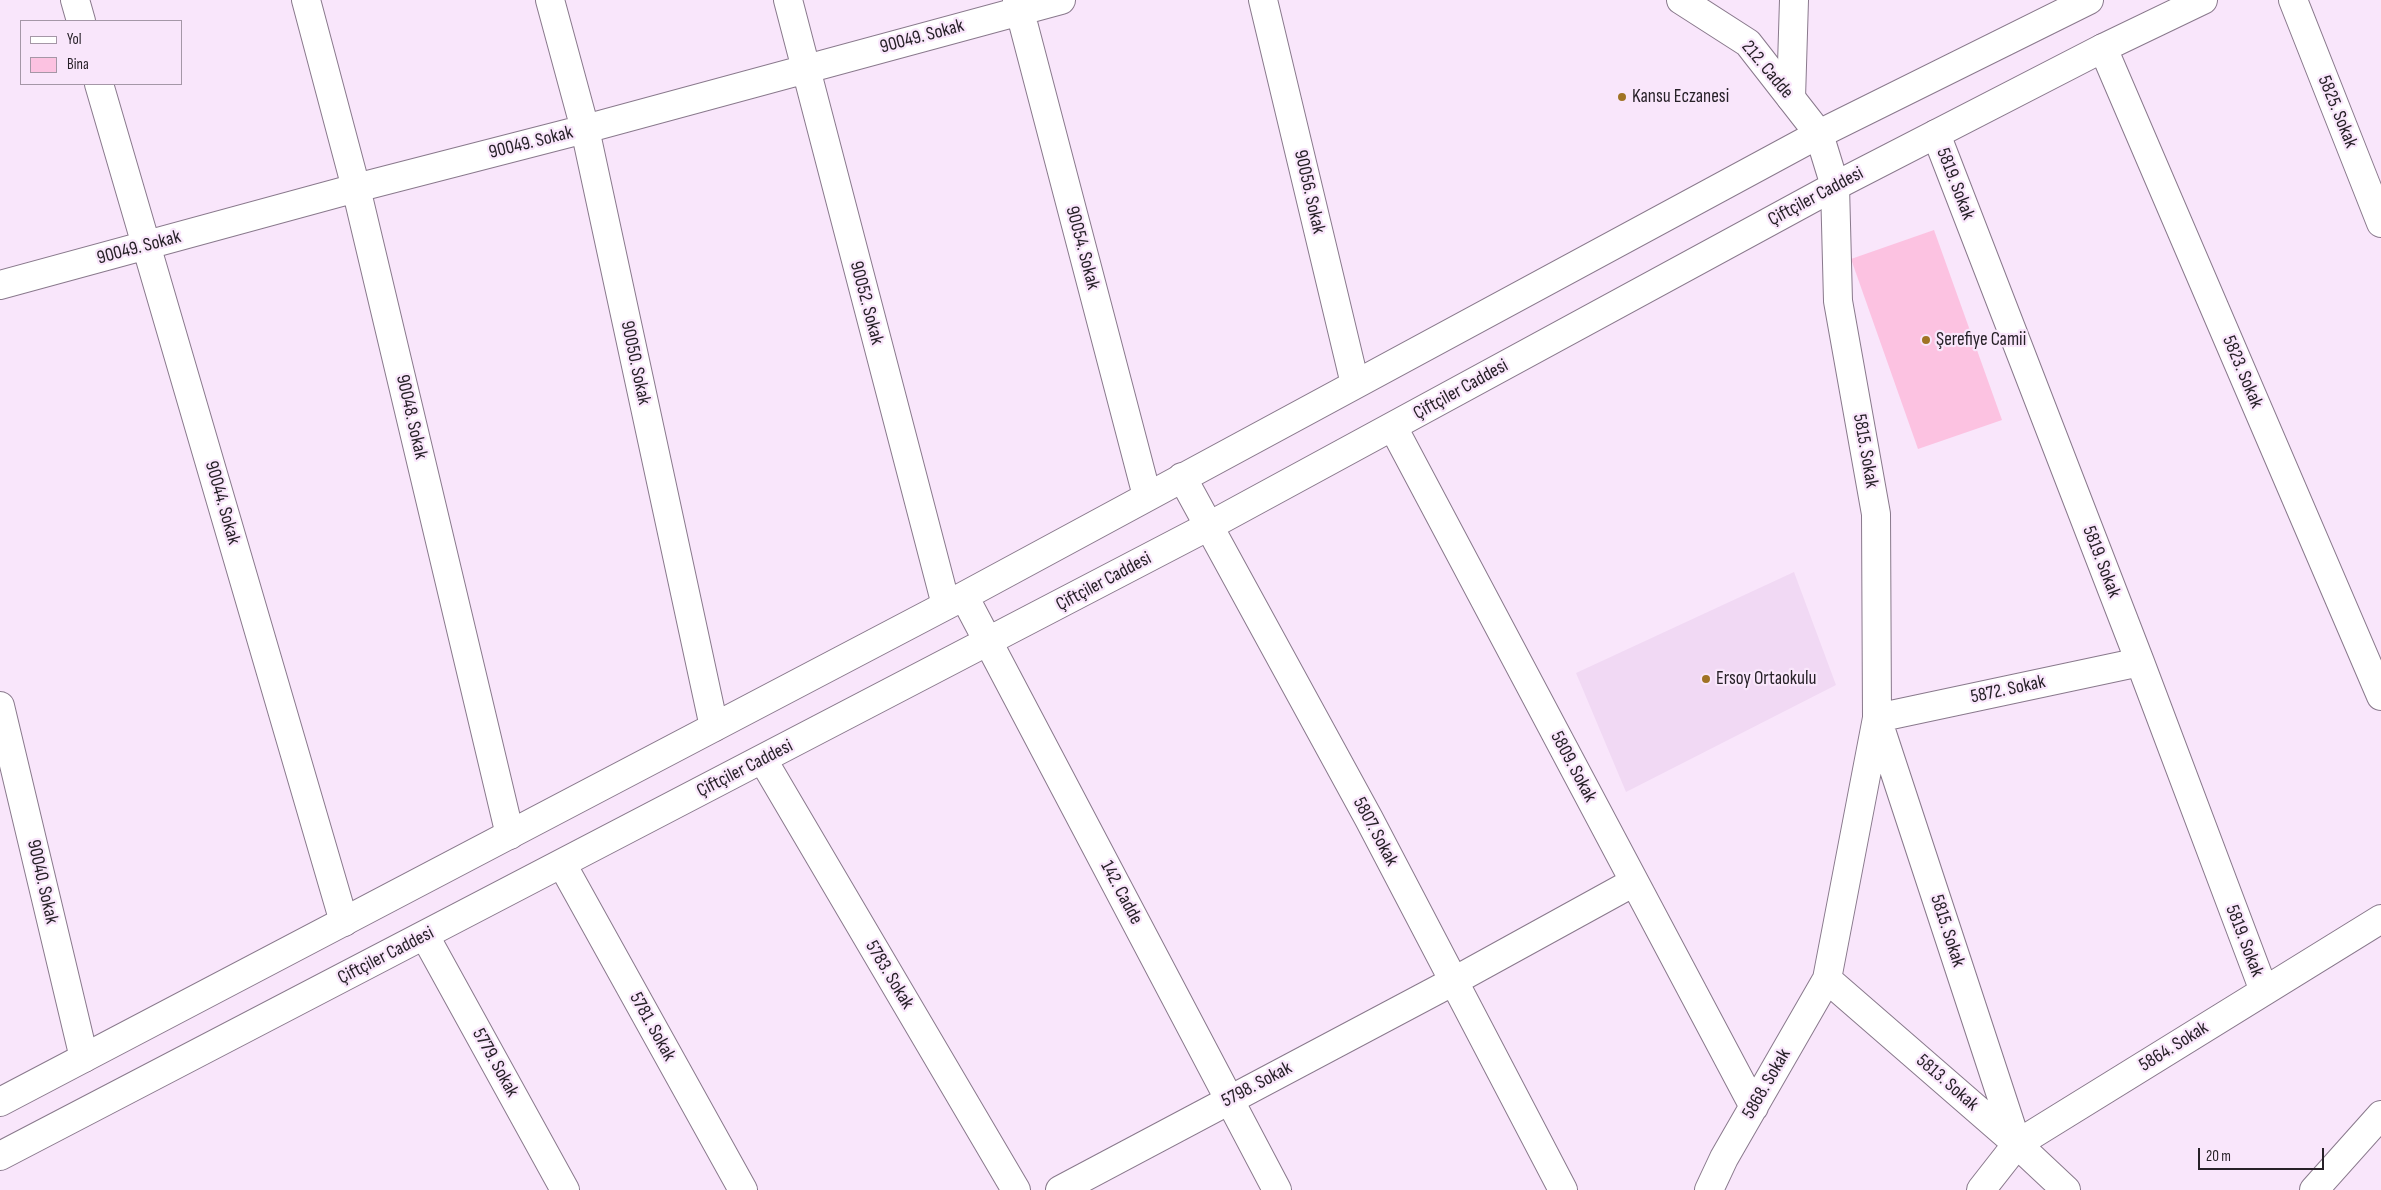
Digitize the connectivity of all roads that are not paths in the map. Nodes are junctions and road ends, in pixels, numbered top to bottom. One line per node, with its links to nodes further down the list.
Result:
1 (75, 0): 13 (street)
2 (306, 0): 22 (street, 90048. Sokak)
3 (550, 0): 18 (street, 90050. Sokak)
4 (788, 0): 15 (street, 90052. Sokak)
5 (1061, 0): 12 (street, 90049. Sokak)
6 (1263, 0): 26 (street, 90056. Sokak)
7 (1681, 0): 17 (street, 212. Cadde)
8 (1794, 0): 17 (street)
9 (2089, 0): 19 (street)
10 (2203, 0): 14 (street, Çiftçiler Caddesi)
11 (2293, 0): 23 (street, 5825. Sokak)
12 (1018, 6): 15 (street, 90049. Sokak); 29 (street, 90054. Sokak)
13 (81, 20)
14 (2103, 48): 20 (street, Çiftçiler Caddesi); 34 (street, 5823. Sokak)
15 (805, 68): 18 (street, 90049. Sokak); 31 (street, 90052. Sokak)
16 (99, 85): 24 (street, 90044. Sokak)
17 (1791, 98): 19 (street, 212. Cadde)
18 (585, 129): 22 (street, 90049. Sokak); 37 (street, 90050. Sokak)
19 (1819, 134): 21 (street, 5815. Sokak); 26 (street)
20 (1936, 134): 21 (street, Çiftçiler Caddesi); 33 (street, 5819. Sokak)
21 (1835, 186): 27 (street, Çiftçiler Caddesi); 36 (street, 5815. Sokak)
22 (356, 188): 24 (street, 90049. Sokak); 39 (street, 90048. Sokak)
23 (2381, 223)
24 (147, 246): 25 (street, 90049. Sokak); 43 (street, 90044. Sokak)
25 (0, 285)
26 (1355, 384): 28 (street)
27 (1393, 427): 30 (street, Çiftçiler Caddesi); 41 (street, 5809. Sokak)
28 (1182, 477): 29 (street); 30 (street, 5807. Sokak)
29 (1147, 496): 31 (street)
30 (1209, 526): 32 (street, Çiftçiler Caddesi); 46 (street, 5807. Sokak)
31 (955, 601): 32 (street, 142. Cadde); 37 (street)
32 (989, 643): 38 (street, Çiftçiler Caddesi); 49 (street, 142. Cadde)
33 (2140, 662): 36 (street, 5872. Sokak); 47 (street, 5819. Sokak)
34 (2381, 696)
35 (0, 706): 48 (street, 90040. Sokak)
36 (1877, 718): 45 (street, 5815. Sokak); 53 (street, 5815. Sokak)
37 (714, 727): 39 (street)
38 (763, 760): 40 (street, Çiftçiler Caddesi); 57 (street, 5783. Sokak)
39 (510, 834): 43 (street)
40 (562, 864): 44 (street, Çiftçiler Caddesi); 56 (street, 5781. Sokak)
41 (1634, 882): 46 (street, 5798. Sokak); 51 (street, 5809. Sokak)
42 (2381, 919): 47 (street, 5864. Sokak)
43 (344, 922): 48 (street)
44 (424, 936): 54 (street, Çiftçiler Caddesi); 55 (street, 5779. Sokak)
45 (1827, 979): 51 (street, 5868. Sokak); 53 (street, 5813. Sokak)
46 (1454, 981): 49 (street, 5798. Sokak); 60 (street, 5807. Sokak)
47 (2264, 992): 53 (street, 5864. Sokak)
48 (84, 1058): 50 (street)
49 (1230, 1099): 58 (street, 5798. Sokak); 59 (street, 142. Cadde)
50 (0, 1102)
51 (1754, 1107): 61 (street, 5868. Sokak)
52 (2381, 1115): 64 (street)
53 (2017, 1144): 62 (street, 5864. Sokak); 63 (street, 5813. Sokak)
54 (0, 1156)
55 (565, 1190)
56 (743, 1190)
57 (1016, 1190)
58 (1060, 1190)
59 (1277, 1190)
60 (1563, 1190)
61 (1709, 1190)
62 (1982, 1190)
63 (2066, 1190)
64 (2314, 1190)

